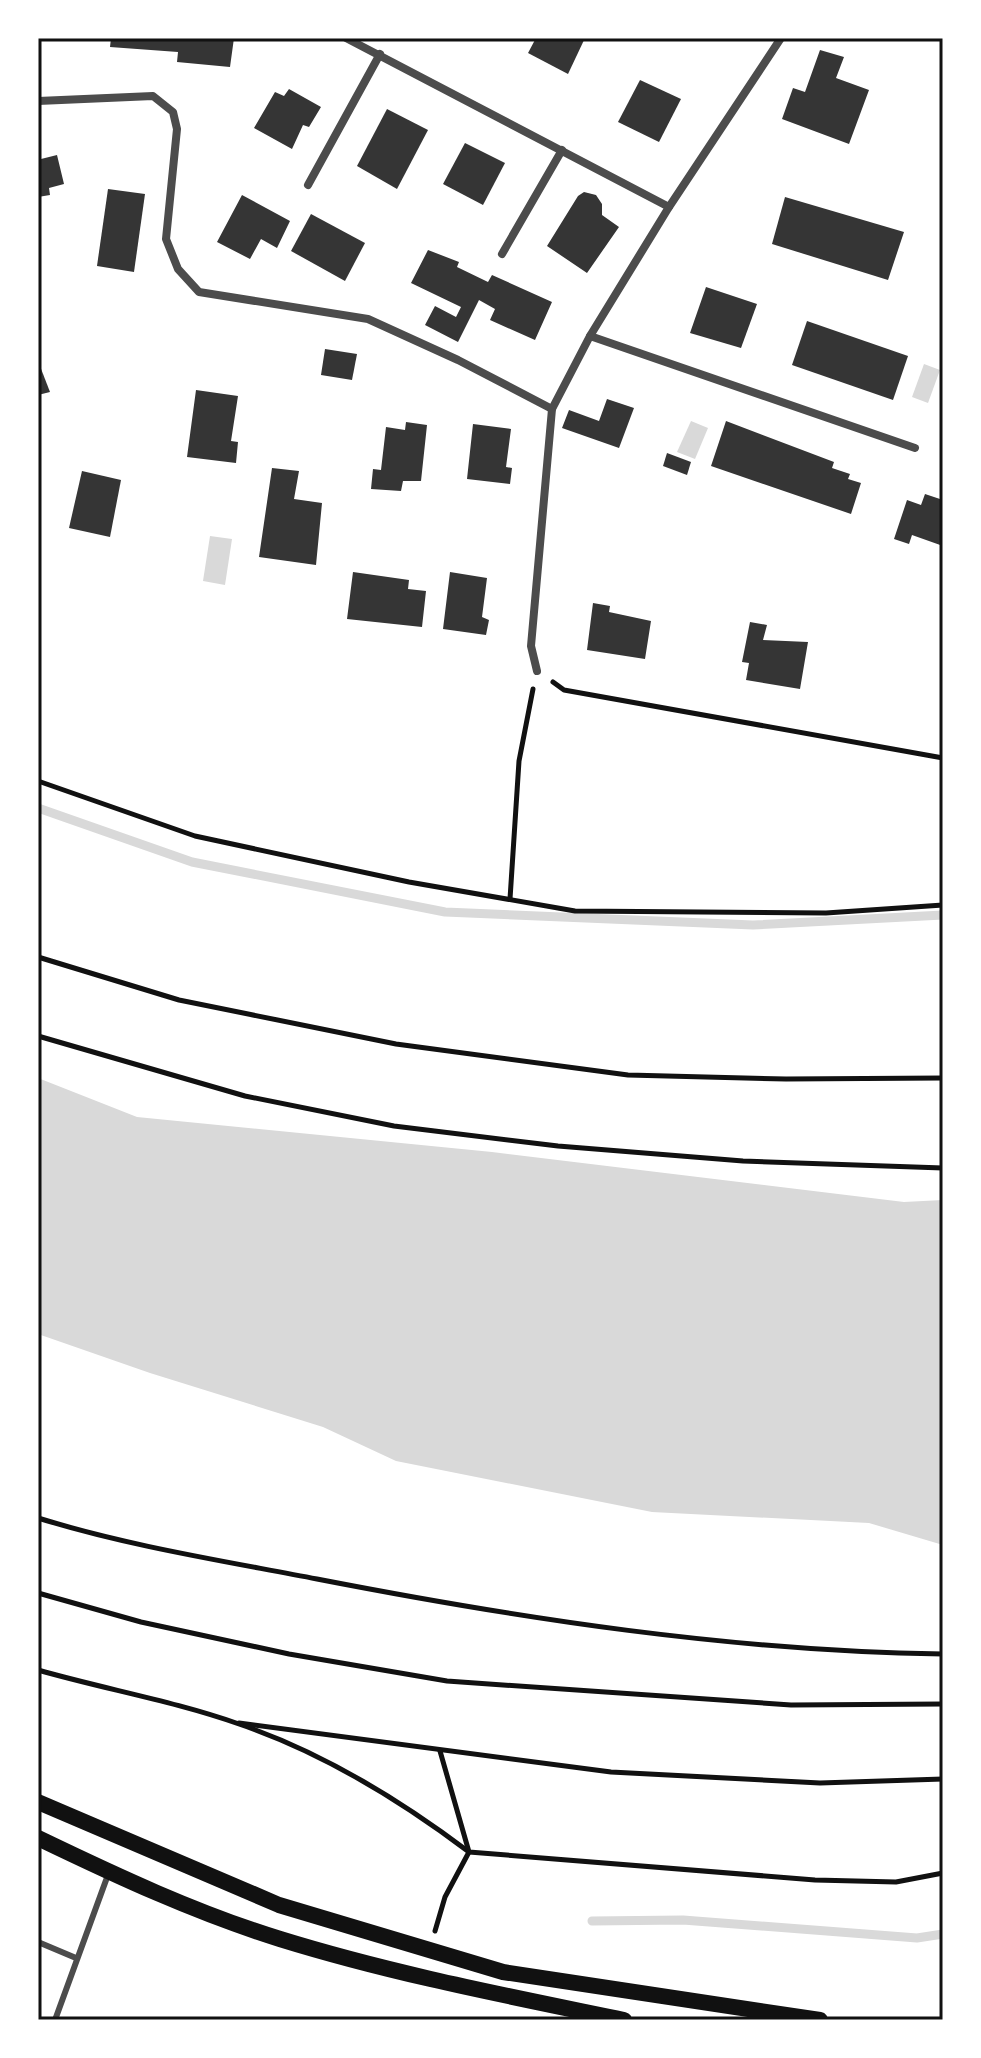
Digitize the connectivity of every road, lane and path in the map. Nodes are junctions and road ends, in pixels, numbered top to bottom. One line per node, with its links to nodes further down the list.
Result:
1 (346, 38): 3 (street)
2 (781, 38): 7 (street)
3 (380, 54): 5 (street); 6 (street)
4 (38, 101): 10 (street)
5 (562, 150): 7 (street); 8 (street)
6 (308, 185)
7 (669, 207): 9 (street)
8 (502, 254)
9 (590, 336): 10 (street); 11 (street)
10 (552, 409): 12 (street)
11 (915, 448)
12 (537, 671): 13 (path); 15 (path)
13 (943, 758)
14 (38, 781): 15 (path)
15 (510, 899): 16 (path)
16 (943, 905)
17 (38, 957): 19 (path)
18 (38, 1036): 20 (path)
19 (943, 1078)
20 (943, 1168)
21 (38, 1518): 23 (path)
22 (38, 1593): 25 (path)
23 (943, 1654)
24 (38, 1670): 26 (path)
25 (943, 1704)
26 (239, 1723): 27 (path); 31 (path)
27 (440, 1751): 28 (path); 31 (path)
28 (943, 1779)
29 (38, 1802): 35 (main road)
30 (38, 1838): 32 (main road)
31 (469, 1852): 33 (path); 35 (path)
32 (109, 1872): 36 (lane); 38 (main road)
33 (943, 1873)
34 (38, 1942): 36 (lane)
35 (429, 1951): 39 (main road)
36 (76, 1958): 37 (lane)
37 (55, 2020)
38 (624, 2020)
39 (820, 2020)

